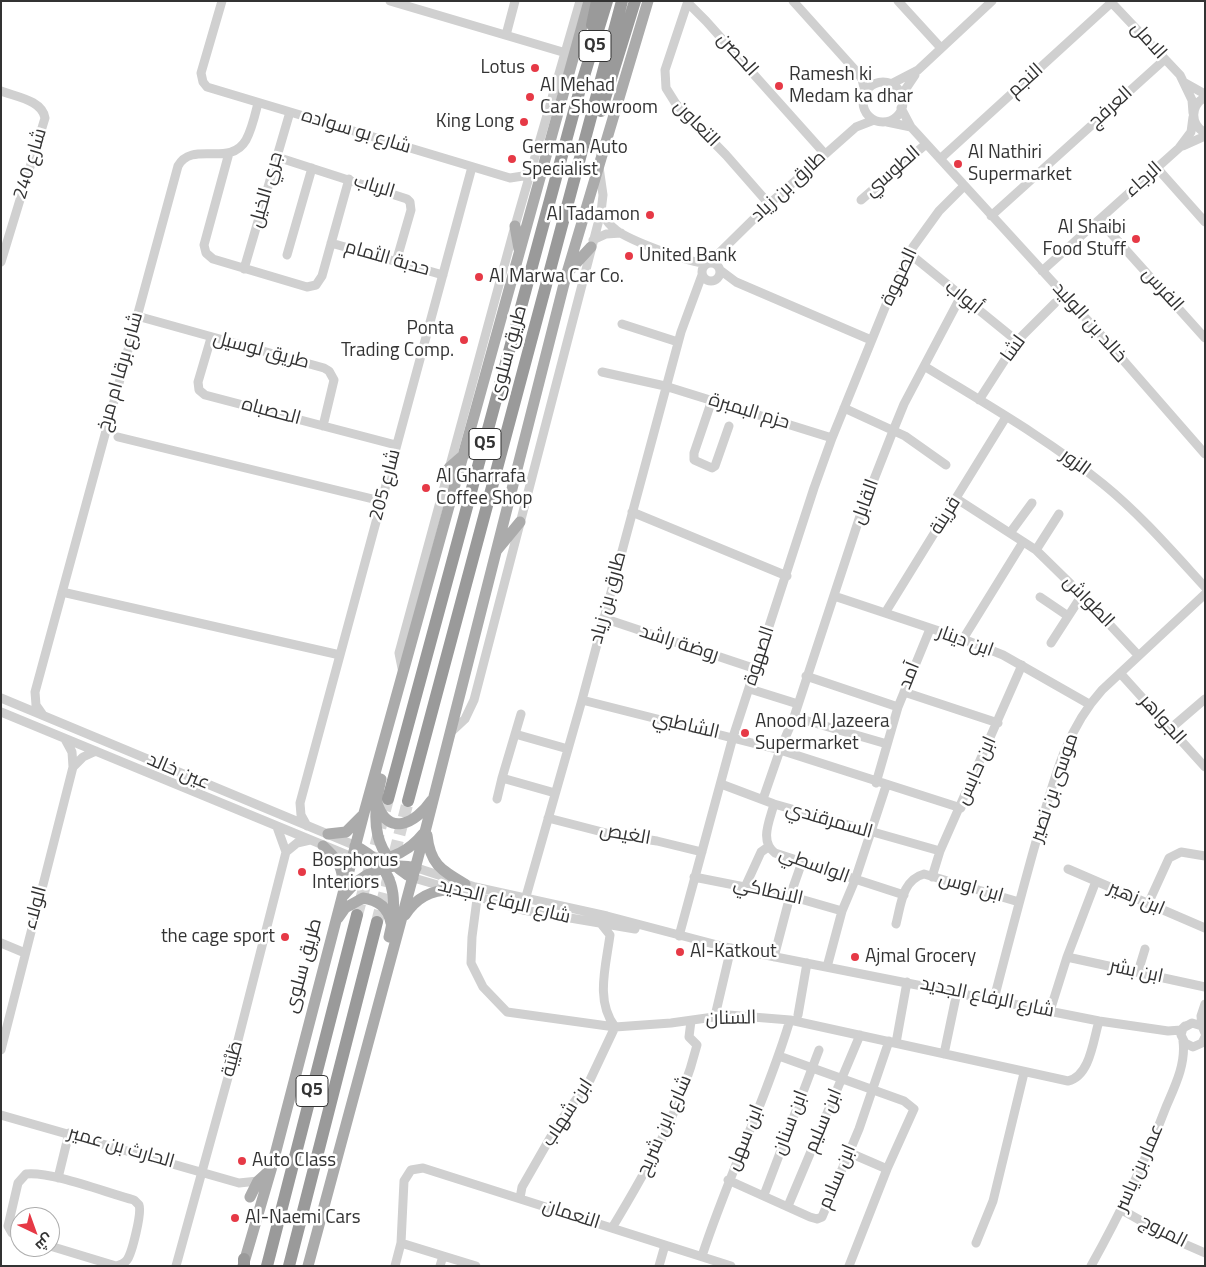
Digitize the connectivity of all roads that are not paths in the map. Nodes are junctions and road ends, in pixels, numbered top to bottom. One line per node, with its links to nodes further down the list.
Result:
1 (222, 1): 32 (street, شارع بو سواده)
2 (390, 1): 16 (street)
3 (515, 1): 16 (street)
4 (580, 1): 18 (street, طريق سلوى)
5 (589, 1): 22 (main road, طريق سلوى)
6 (597, 1): 26 (highway)
7 (607, 1): 26 (highway, طريق سلوى / Q5)
8 (622, 1): 53 (highway, طريق سلوى / Q5)
9 (635, 1): 53 (highway)
10 (648, 1): 48 (main road, طريق سلوى)
11 (793, 1): 21 (street)
12 (898, 1): 17 (street)
13 (992, 1): 17 (street)
14 (688, 2): 45 (street, الحصن); 59 (street, التعاون)
15 (1111, 2): 19 (street, الامل); 47 (street, النجم)
16 (506, 35): 18 (street)
17 (941, 48): 20 (street)
18 (566, 53): 29 (street, طريق سلوى)
19 (1164, 60): 23 (street, الامل); 61 (street, العرفج)
20 (918, 70): 25 (street); 31 (street)
21 (856, 71): 24 (street); 28 (street)
22 (568, 77): 29 (main road); 69 (main road, طريق سلوى)
23 (1185, 82): 30 (street, الامل); 36 (street, الامل)
24 (878, 83): 25 (street); 28 (street)
25 (891, 84): 31 (street)
26 (580, 89): 175 (highway, طريق سلوى / Q5)
27 (1, 91): 72 (street, شارع 240)
28 (865, 92): 33 (street)
29 (554, 95): 51 (street, طريق سلوى)
30 (1205, 95): 36 (street)
31 (901, 96): 34 (street)
32 (258, 103): 35 (street, شارع بو سواده); 44 (street)
33 (864, 108): 37 (street); 39 (street, طارق بن زياد)
34 (901, 108): 38 (street); 40 (street, خالد بن الوليد)
35 (290, 112): 46 (street, جري الخيل); 49 (street, شارع بو سواده)
36 (1193, 115): 41 (street); 43 (street, الرجاء)
37 (874, 120): 38 (street); 39 (street, طارق بن زياد)
38 (887, 122): 40 (street)
39 (856, 127): 45 (street, طارق بن زياد)
40 (911, 127): 42 (street, خالد بن الوليد)
41 (1205, 134): 43 (street, الرجاء)
42 (926, 144): 47 (street, خالد بن الوليد); 58 (street, الطوسي)
43 (1179, 148): 52 (street, الرجاء)
44 (229, 153): 76 (street); 87 (street, شارع برقا ام مرخ)
45 (825, 154): 59 (street, طارق بن زياد)
46 (277, 157): 50 (street, الرباب); 76 (street, جري الخيل)
47 (940, 159): 56 (street, خالد بن الوليد)
48 (599, 164): 60 (street, طريق سلوى); 81 (main road, طريق سلوى)
49 (472, 167): 54 (street, شارع بو سواده); 80 (street, شارع 205)
50 (312, 168): 55 (street, الرباب); 71 (street)
51 (533, 168): 54 (street); 57 (street, طريق سلوى)
52 (1157, 168): 62 (street, الرجاء); 63 (street)
53 (576, 176): 176 (highway, طريق سلوى / Q5)
54 (510, 178): 57 (street)
55 (349, 179): 66 (street); 73 (street, الرباب)
56 (964, 186): 61 (street, خالد بن الوليد); 70 (street, الصهوة)
57 (524, 197): 64 (street, طريق سلوى)
58 (861, 200)
59 (769, 204): 68 (street, طارق بن زياد)
60 (601, 212): 65 (street); 67 (street, طريق سلوى)
61 (991, 216): 78 (street, خالد بن الوليد)
62 (1099, 220): 78 (street, الرجاء); 90 (street, الفرس)
63 (1205, 222)
64 (515, 226): 69 (main road); 110 (street, طريق سلوى)
65 (621, 234): 67 (street); 74 (street)
66 (331, 243): 73 (street, حدبة الثمام); 76 (street)
67 (592, 244): 81 (main road); 116 (street, طريق سلوى)
68 (724, 250): 75 (street, طارق بن زياد); 77 (street)
69 (520, 252): 108 (main road, طريق سلوى)
70 (910, 254): 84 (street, أبواب); 91 (street, الصهوة)
71 (287, 255)
72 (1, 262)
73 (396, 262): 80 (street, حدبة الثمام)
74 (691, 262): 75 (street); 79 (street)
75 (709, 263): 77 (street); 79 (street)
76 (244, 268)
77 (720, 269): 82 (street); 83 (street)
78 (1042, 271): 107 (street, خالد بن الوليد)
79 (702, 274): 82 (street); 85 (street, طارق بن زياد)
80 (443, 275): 106 (street, شارع 205)
81 (566, 276): 120 (main road, طريق سلوى)
82 (713, 281): 83 (street); 85 (street, طارق بن زياد)
83 (736, 282): 91 (street)
84 (961, 296): 92 (street, أبواب); 94 (street, القابل)
85 (694, 298): 93 (street, طارق بن زياد)
86 (1055, 303): 92 (street, لشا)
87 (137, 316): 89 (street, طريق لوسيل); 123 (street, شارع برقا ام مرخ)
88 (622, 324): 93 (street)
89 (211, 338): 101 (street, طريق لوسيل); 101 (street, الحصباه)
90 (1205, 338)
91 (871, 340): 99 (street, الصهوة)
92 (1017, 341): 98 (street, لشا)
93 (678, 342): 96 (street, طارق بن زياد)
94 (924, 366): 98 (street, الزور); 103 (street, القابل)
95 (602, 372): 96 (street, حزم البمبرة)
96 (666, 386): 97 (street, حزم البمبرة); 114 (street, طارق بن زياد)
97 (712, 400): 102 (street); 105 (street, حزم البمبرة)
98 (979, 400): 100 (street, الزور)
99 (844, 408): 103 (street); 105 (street, الصهوة)
100 (1006, 417): 111 (street, قرينة); 122 (street, الزور)
101 (323, 426): 106 (street, الحصباه)
102 (729, 426)
103 (893, 431): 109 (street); 126 (street, القابل)
104 (118, 437): 112 (street)
105 (832, 438): 121 (street, الصهوة)
106 (396, 445): 112 (street, شارع 205)
107 (1203, 447)
108 (465, 454): 110 (main road); 139 (main road, طريق سلوى)
109 (946, 464)
110 (449, 468): 139 (street, طريق سلوى)
111 (957, 499): 117 (street, الطواش); 128 (street, قرينة)
112 (381, 501): 134 (street, شارع 205)
113 (1032, 503): 117 (street)
114 (632, 512): 121 (street); 130 (street, طارق بن زياد)
115 (1059, 514): 119 (street)
116 (520, 522): 120 (main road); 157 (street, طريق سلوى)
117 (1010, 533): 118 (street, الطواش)
118 (1023, 542): 119 (street, الطواش); 132 (street)
119 (1036, 550): 124 (street, الطواش)
120 (494, 553): 157 (main road, طريق سلوى)
121 (787, 576): 137 (street, الصهوة)
122 (1205, 587)
123 (62, 592): 134 (street); 142 (street, شارع برقا ام مرخ)
124 (1082, 594): 129 (street); 135 (street, الطواش)
125 (1205, 594): 135 (street, موسى بن نصير)
126 (834, 596): 128 (street, ابن دينار); 140 (street, القابل)
127 (1040, 597): 129 (street)
128 (885, 613): 131 (street, ابن دينار)
129 (1068, 616): 133 (street)
130 (603, 618): 137 (street, روضة راشد); 146 (street, طارق بن زياد)
131 (930, 629): 132 (street, ابن دينار); 143 (street, آمد)
132 (963, 639): 136 (street, ابن دينار)
133 (1051, 643)
134 (340, 655): 177 (street, شارع 205)
135 (1138, 655): 138 (street, موسى بن نصير)
136 (1022, 665): 149 (street, ابن دينار); 155 (street, ابن حابس)
137 (756, 669): 141 (street, الصهوة)
138 (1120, 673): 149 (street, موسى بن نصير); 156 (street, الجواهر)
139 (404, 675): 175 (main road); 180 (main road, طريق سلوى)
140 (806, 676): 148 (street, القابل); 150 (street)
141 (750, 689): 148 (street); 159 (street, الصهوة)
142 (35, 692): 147 (street); 153 (street)
143 (904, 692): 150 (street, آمد); 155 (street)
144 (1, 698): 147 (street, عين خالد)
145 (1205, 699): 156 (street)
146 (582, 700): 159 (street, الشاطبي); 162 (street, طارق بن زياد)
147 (14, 704): 153 (street, عين خالد)
148 (798, 704): 154 (street, القابل)
149 (1089, 704): 212 (street, موسى بن نصير)
150 (898, 707): 161 (street, آمد)
151 (1, 712): 160 (street, عين خالد)
152 (521, 714): 158 (street)
153 (43, 716): 181 (street, عين خالد)
154 (794, 717): 161 (street); 163 (street, القابل)
155 (998, 723): 179 (street, ابن حابس)
156 (1170, 729): 166 (street, الجواهر)
157 (450, 733): 172 (main road, طريق سلوى)
158 (515, 734): 162 (street); 167 (street)
159 (734, 737): 163 (street, الشاطبي); 169 (street, الصهوة)
160 (65, 739): 164 (street, عين خالد); 165 (street, الولاء)
161 (887, 744): 168 (street, آمد)
162 (568, 750): 171 (street, طارق بن زياد)
163 (780, 750): 168 (street, الشاطبي); 174 (street, القابل)
164 (96, 751): 165 (street); 184 (street, عين خالد)
165 (73, 767): 229 (street, الولاء)
166 (1205, 767)
167 (502, 778): 171 (street); 173 (street)
168 (876, 783): 170 (street, الشاطبي)
169 (721, 784): 174 (street, السمرقندي); 194 (street, الصهوة)
170 (886, 786): 179 (street, الشاطبي); 186 (street)
171 (555, 793): 182 (street, طارق بن زياد)
172 (435, 796): 175 (main road); 185 (main road, طريق سلوى)
173 (497, 799)
174 (763, 799): 178 (street, السمرقندي)
175 (382, 800): 197 (main road)
176 (408, 801)
177 (300, 802): 181 (street); 183 (street)
178 (774, 804): 186 (street, السمرقندي); 190 (street, الواسطي)
179 (960, 808): 191 (street, ابن حابس)
180 (364, 813): 187 (main road); 193 (main road, طريق سلوى)
181 (282, 816): 183 (street, عين خالد)
182 (548, 818): 194 (street, الغيص); 211 (street, طارق بن زياد)
183 (307, 826): 187 (street, عين خالد)
184 (277, 827): 188 (street, عين خالد); 192 (street)
185 (426, 828): 197 (main road); 199 (main road, طريق سلوى); 204 (main road)
186 (871, 833): 191 (street, السمرقندي); 202 (street)
187 (328, 834): 193 (street, عين خالد)
188 (310, 840): 189 (street, عين خالد); 192 (street)
189 (323, 846): 193 (street, عين خالد); 210 (main road)
190 (768, 847): 196 (street, الواسطي); 205 (street)
191 (940, 851): 201 (street, ابن حابس)
192 (286, 852): 267 (street, طَيْبَة)
193 (354, 852): 197 (main road); 210 (main road, طريق سلوى)
194 (702, 852): 200 (street, الصهوة)
195 (1205, 856): 213 (street)
196 (802, 862): 202 (street, الواسطي); 208 (street)
197 (385, 863): 199 (main road); 210 (main road); 219 (main road)
198 (1068, 869): 203 (street, ابن زهير)
199 (414, 873): 204 (street, شارع الرفاع الجديد); 206 (street, شارع الرفاع الجديد); 219 (main road, طريق سلوى)
200 (694, 877): 205 (street, الانطاكي); 225 (street, الصهوة)
201 (932, 877): 207 (street, ابن اوس); 212 (street, ابن اوس)
202 (855, 880): 207 (street, الواسطي); 214 (street)
203 (1096, 882): 213 (street, ابن زهير); 231 (street)
204 (465, 884): 211 (street, شارع الرفاع الجديد)
205 (745, 887): 208 (street, الانطاكي)
206 (451, 890): 209 (street, شارع الرفاع الجديد); 219 (main road)
207 (904, 895): 217 (street)
208 (790, 896): 214 (street, الانطاكي); 230 (street)
209 (477, 898): 220 (street, شارع الرفاع الجديد); 246 (street, السنان)
210 (341, 899): 218 (main road, طريق سلوى)
211 (525, 900): 223 (street, شارع الرفاع الجديد)
212 (1019, 902): 238 (street, موسى بن نصير)
213 (1148, 904): 222 (street, ابن زهير)
214 (842, 911): 233 (street)
215 (357, 915): 290 (highway, طريق سلوى / Q5)
216 (378, 922): 291 (highway, Q5)
217 (896, 924)
218 (334, 925): 219 (main road); 266 (main road, طريق سلوى)
219 (396, 925): 292 (main road)
220 (602, 925): 221 (street, شارع الرفاع الجديد); 224 (street)
221 (625, 928): 223 (street, شارع الرفاع الجديد); 224 (street)
222 (1205, 928)
223 (659, 931): 225 (street, شارع الرفاع الجديد)
224 (610, 935): 246 (street)
225 (679, 936): 227 (street, شارع الرفاع الجديد)
226 (1, 943): 229 (street)
227 (730, 948): 230 (street, شارع الرفاع الجديد); 241 (street)
228 (1145, 949): 234 (street)
229 (25, 953): 253 (street, الولاء)
230 (774, 957): 232 (street, شارع الرفاع الجديد)
231 (1067, 957): 234 (street, ابن بشر); 240 (street)
232 (807, 963): 233 (street, شارع الرفاع الجديد); 242 (street, ابن سهل)
233 (827, 967): 235 (street, شارع الرفاع الجديد)
234 (1138, 972): 236 (street, ابن بشر)
235 (907, 982): 237 (street, شارع الرفاع الجديد); 251 (street, ابن سلام)
236 (1205, 987)
237 (958, 992): 238 (street, شارع الرفاع الجديد); 255 (street)
238 (994, 999): 240 (street, شارع الرفاع الجديد)
239 (1204, 1008): 245 (street); 248 (street)
240 (1050, 1012): 244 (street, شارع الرفاع الجديد)
241 (715, 1016): 242 (street, السنان); 243 (street, السنان)
242 (794, 1018): 249 (street, السنان); 256 (street, ابن سهل)
243 (690, 1021): 246 (street, السنان); 279 (street, شارع ابن شريح)
244 (1099, 1021): 247 (street, شارع الرفاع الجديد); 259 (street, السنان)
245 (1187, 1025): 247 (street, شارع الرفاع الجديد); 248 (street); 250 (street)
246 (615, 1027): 274 (street, ابن شهاب)
247 (1168, 1031): 250 (street, شارع الرفاع الجديد)
248 (1204, 1031): 252 (street)
249 (860, 1036): 251 (street, السنان); 260 (street, ابن سليم)
250 (1182, 1040): 252 (street); 257 (street, عمار بن ياسر)
251 (892, 1042): 255 (street, السنان); 261 (street, ابن سلام)
252 (1200, 1045): 257 (street, عمار بن ياسر)
253 (1, 1050)
254 (819, 1050): 258 (street, ابن سنان)
255 (944, 1054): 259 (street, السنان)
256 (779, 1056): 258 (street); 269 (street, ابن سهل)
257 (1182, 1066): 277 (street, عمار بن ياسر)
258 (812, 1068): 260 (street); 272 (street, ابن سنان)
259 (1024, 1074): 282 (street)
260 (842, 1078): 261 (street); 275 (street, ابن سليم)
261 (872, 1091): 264 (street, ابن سلام); 265 (street)
262 (1, 1115): 263 (street, الحارث بن عمير)
263 (69, 1133): 267 (street, الحارث بن عمير); 268 (street)
264 (850, 1152): 265 (street); 275 (street, ابن سلام)
265 (887, 1169): 298 (street)
266 (270, 1170): 270 (main road); 288 (main road, طريق سلوى)
267 (202, 1171): 271 (street, الحارث بن عمير); 289 (street, طَيْبَة)
268 (58, 1178): 276 (street); 284 (street)
269 (728, 1180): 272 (street, ابن سلام); 287 (street, ابن سهل)
270 (258, 1181): 271 (street); 273 (main road)
271 (239, 1183): 273 (street)
272 (764, 1195): 275 (street, ابن سلام)
273 (250, 1197)
274 (520, 1198): 279 (street, النعمان); 281 (street, النعمان)
275 (788, 1206)
276 (12, 1207)
277 (1122, 1210): 285 (street, المروج); 299 (street, عمار بن ياسر)
278 (10, 1217): 280 (street)
279 (612, 1228): 283 (street, النعمان)
280 (10, 1230)
281 (401, 1243): 286 (street); 293 (street)
282 (976, 1243)
283 (665, 1245): 287 (street, النعمان); 296 (street)
284 (60, 1249)
285 (1205, 1253)
286 (443, 1256): 294 (street); 295 (street)
287 (702, 1256): 297 (street, النعمان)
288 (244, 1264)
289 (176, 1266)
290 (267, 1266)
291 (288, 1266)
292 (308, 1266)
293 (395, 1266)
294 (440, 1266)
295 (476, 1266)
296 (659, 1266)
297 (731, 1266)
298 (849, 1266)
299 (1091, 1266)

